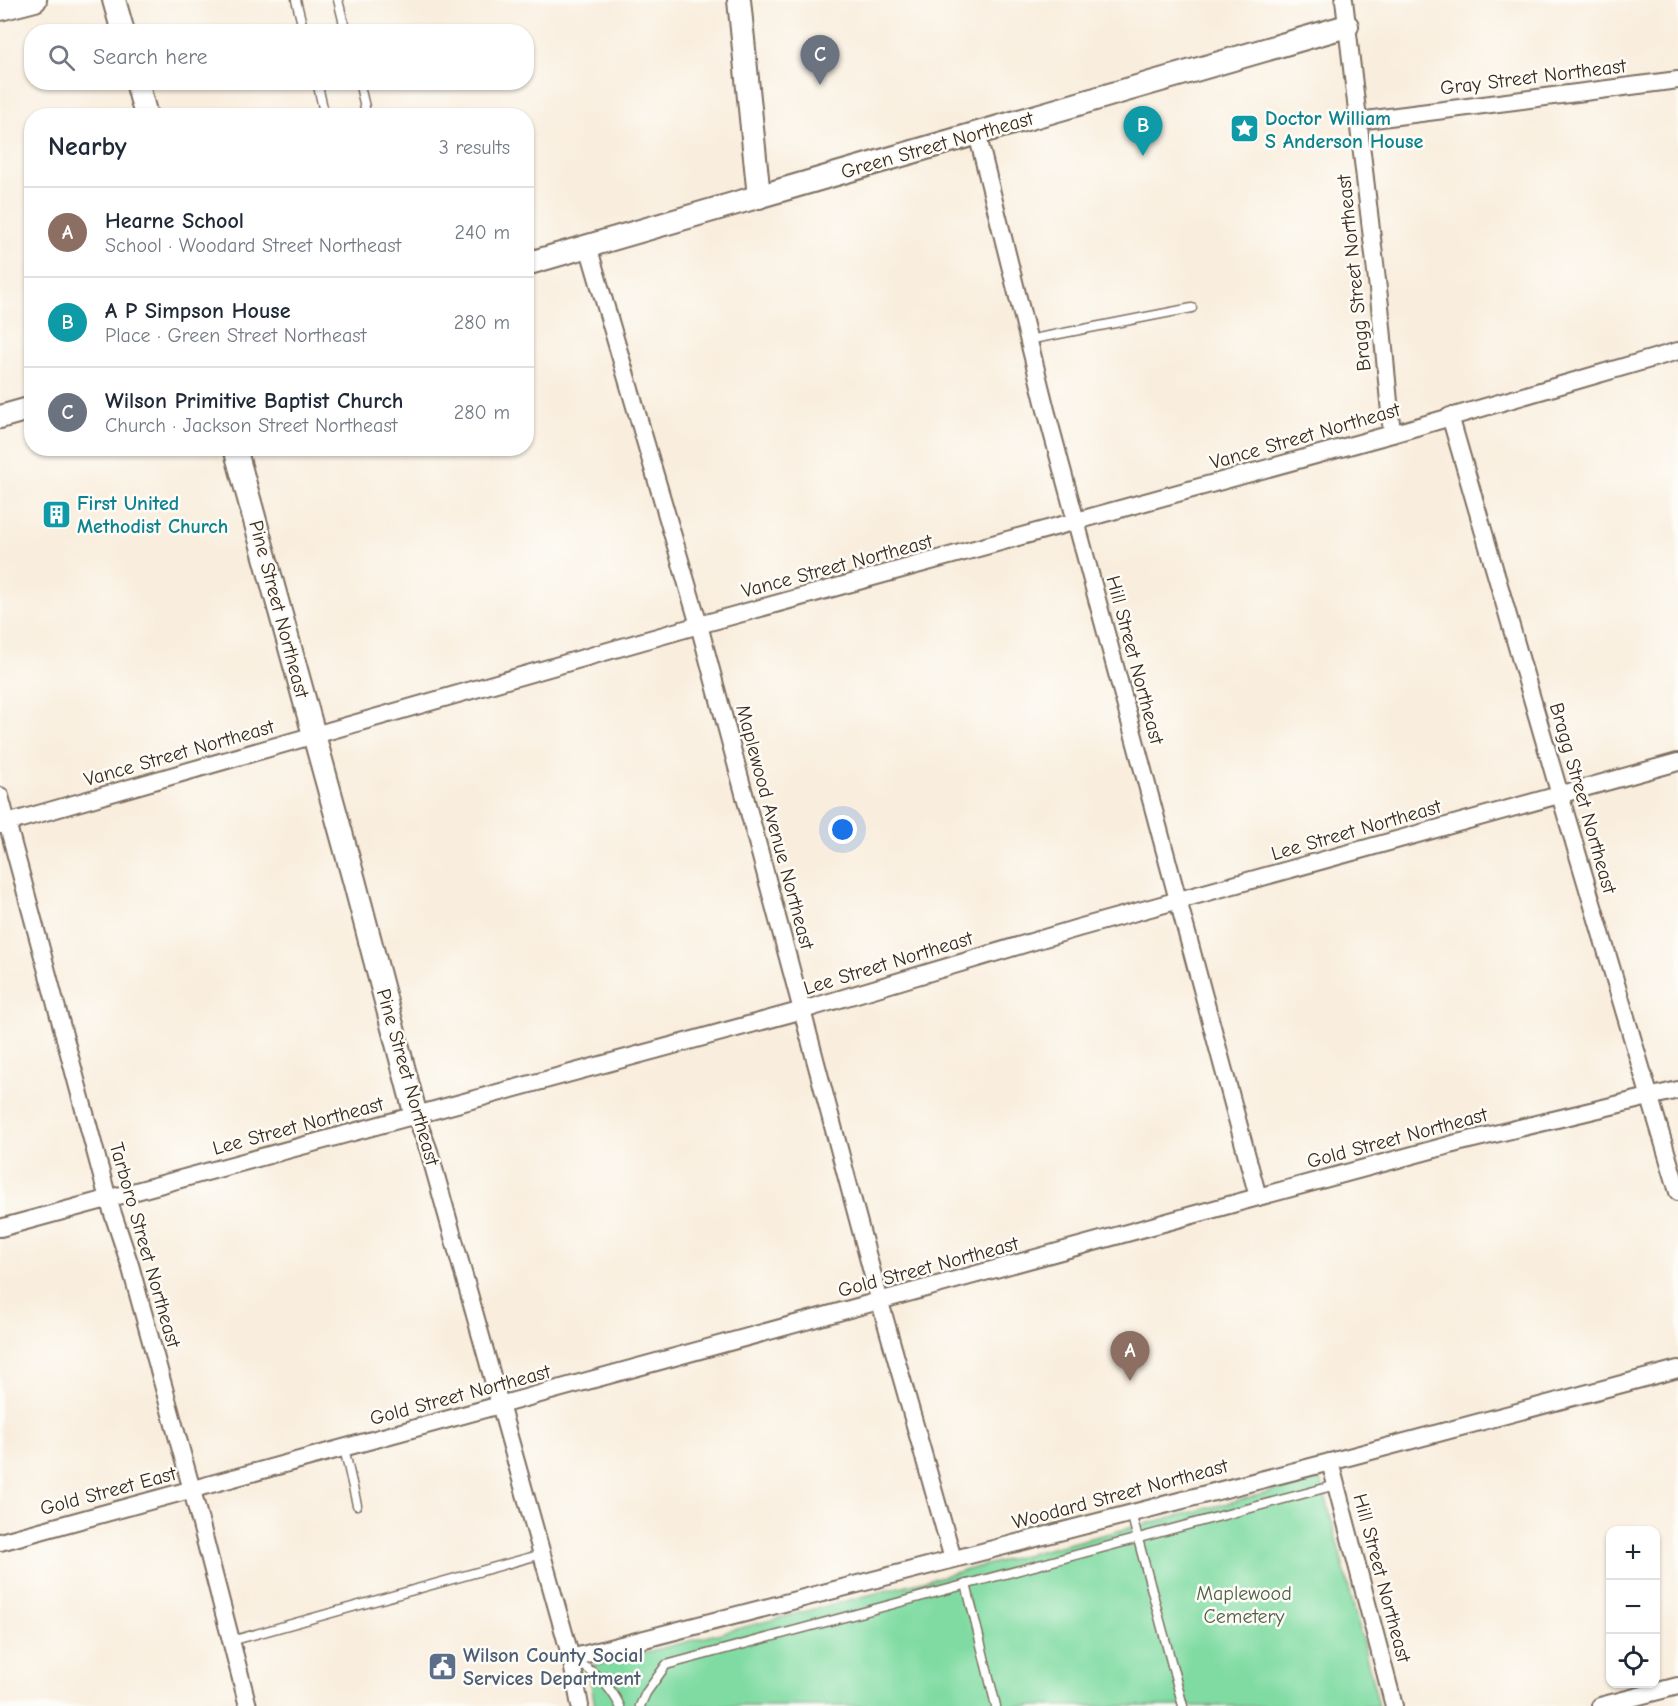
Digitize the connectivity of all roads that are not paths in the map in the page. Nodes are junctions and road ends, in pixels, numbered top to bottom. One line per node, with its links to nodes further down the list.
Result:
1 (35, 0): 7 (street)
2 (114, 0): 8 (street)
3 (296, 0): 9 (lane)
4 (338, 0): 10 (lane)
5 (739, 0): 21 (street)
6 (1344, 0): 11 (street, Bragg Street Northeast)
7 (0, 9)
8 (121, 24)
9 (302, 24)
10 (344, 24)
11 (1347, 26): 19 (street, Bragg Street Northeast); 20 (street, Green Street Northeast)
12 (1678, 80): 19 (street, Gray Street Northeast)
13 (139, 90): 16 (street)
14 (318, 90): 17 (lane)
15 (361, 90): 18 (lane)
16 (144, 108)
17 (323, 108)
18 (364, 108)
19 (1358, 121): 30 (street, Bragg Street Northeast)
20 (977, 133): 21 (street, Green Street Northeast); 25 (street, Hill Street Northeast)
21 (759, 196): 22 (street, Green Street Northeast)
22 (588, 246): 23 (street, Green Street Northeast); 33 (street, Maplewood Avenue Northeast)
23 (534, 262)
24 (1192, 308): 25 (lane)
25 (1028, 340): 32 (street, Hill Street Northeast)
26 (1678, 351): 28 (street, Vance Street Northeast)
27 (24, 410): 29 (street)
28 (1450, 416): 30 (street, Vance Street Northeast); 36 (street, Bragg Street Northeast)
29 (0, 417)
30 (1392, 434): 32 (street, Vance Street Northeast)
31 (238, 456): 34 (street, Pine Street Northeast)
32 (1076, 522): 33 (street, Vance Street Northeast); 39 (street, Hill Street Northeast)
33 (699, 625): 34 (street, Vance Street Northeast); 40 (street, Maplewood Avenue Northeast)
34 (314, 736): 38 (street, Vance Street Northeast); 43 (street, Pine Street Northeast)
35 (1678, 762): 36 (street, Lee Street Northeast)
36 (1560, 795): 39 (street, Lee Street Northeast); 42 (street, Bragg Street Northeast)
37 (0, 796): 38 (street, Tarboro Street Northeast)
38 (4, 824): 46 (street, Tarboro Street Northeast)
39 (1179, 902): 40 (street, Lee Street Northeast); 45 (street, Hill Street Northeast)
40 (803, 1010): 43 (street, Lee Street Northeast); 48 (street, Maplewood Avenue Northeast)
41 (1678, 1090): 42 (street, Gold Street Northeast)
42 (1650, 1096): 44 (street, Bragg Street Northeast); 45 (street, Gold Street Northeast)
43 (416, 1116): 46 (street, Lee Street Northeast); 50 (street, Pine Street Northeast)
44 (1678, 1192)
45 (1258, 1197): 48 (street, Gold Street Northeast)
46 (108, 1199): 47 (street, Lee Street Northeast); 54 (street, Tarboro Street Northeast)
47 (0, 1228)
48 (880, 1302): 50 (street, Gold Street Northeast); 60 (street, Maplewood Avenue Northeast)
49 (1678, 1369): 52 (street, Woodard Street Northeast)
50 (502, 1406): 51 (street, Gold Street Northeast); 59 (street, Pine Street Northeast)
51 (344, 1448): 54 (street, Gold Street Northeast); 55 (lane)
52 (1330, 1462): 53 (street, Hill Street Northeast); 56 (street, Woodard Street Northeast)
53 (1336, 1485): 57 (lane); 71 (street, Hill Street Northeast)
54 (192, 1490): 58 (street, Gold Street East); 62 (street, Tarboro Street Northeast)
55 (357, 1504)
56 (1131, 1513): 57 (lane); 60 (street, Woodard Street Northeast)
57 (1137, 1538): 61 (lane); 70 (lane)
58 (0, 1542)
59 (542, 1554): 62 (lane); 63 (street, Pine Street Northeast)
60 (953, 1559): 63 (street, Woodard Street Northeast)
61 (966, 1584): 68 (lane); 69 (lane)
62 (231, 1641): 65 (street, Tarboro Street Northeast)
63 (571, 1658): 66 (street, Pine Street Northeast); 67 (lane)
64 (1678, 1686): 72 (street)
65 (248, 1706)
66 (580, 1706)
67 (620, 1706)
68 (640, 1706)
69 (996, 1706)
70 (1183, 1706)
71 (1394, 1706)
72 (1600, 1706)

